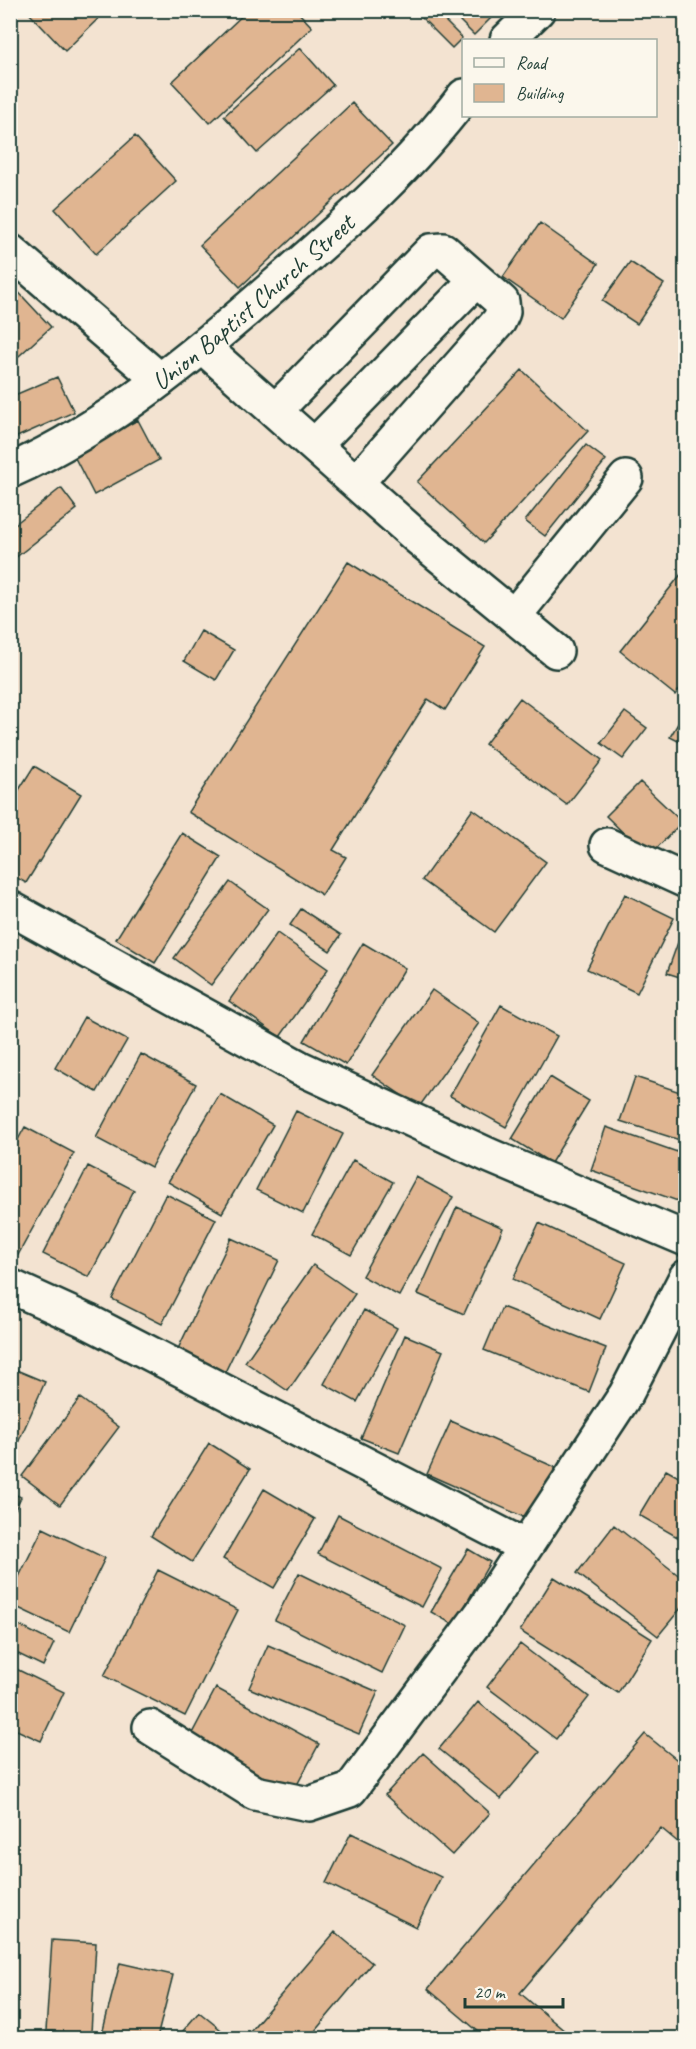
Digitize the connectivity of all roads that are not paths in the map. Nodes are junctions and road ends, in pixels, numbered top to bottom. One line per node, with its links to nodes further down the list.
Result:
1 (538, 10): 2 (street)
2 (508, 39)
3 (462, 99): 6 (street, Union Baptist Church Street)
4 (10, 251): 7 (street)
5 (476, 280): 8 (street); 9 (street); 12 (street)
6 (204, 348): 7 (street, Union Baptist Church Street); 8 (street)
7 (160, 380): 10 (street, Union Baptist Church Street)
8 (276, 410): 9 (street)
9 (315, 445): 12 (street)
10 (10, 471)
11 (626, 478): 13 (street)
12 (357, 482): 13 (street)
13 (514, 616): 14 (street)
14 (556, 651)
15 (607, 845): 16 (street)
16 (686, 881)
17 (10, 908): 18 (street)
18 (686, 1239)
19 (686, 1276): 21 (street)
20 (10, 1286): 21 (street)
21 (524, 1546): 22 (street)
22 (150, 1727)

